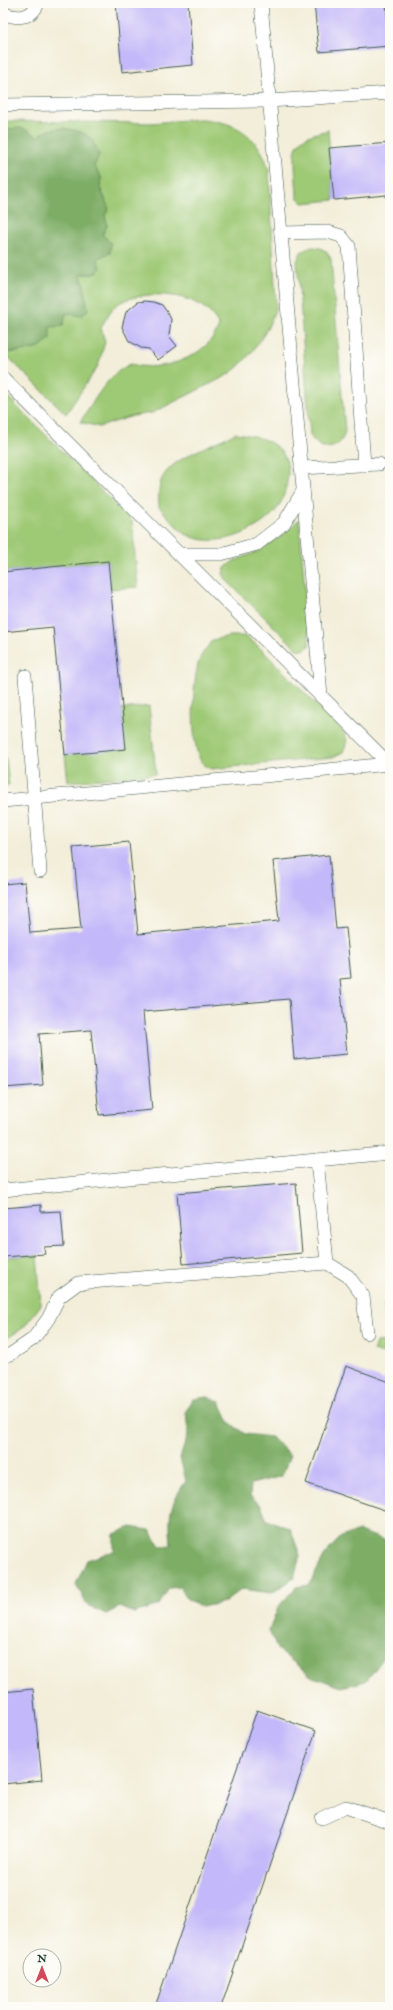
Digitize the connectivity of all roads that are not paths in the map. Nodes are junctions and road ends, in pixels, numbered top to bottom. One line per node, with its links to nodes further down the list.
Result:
1 (38, 3): 3 (lane)
2 (261, 3): 5 (lane)
3 (3, 13)
4 (390, 93): 5 (lane)
5 (269, 101): 6 (lane); 7 (lane)
6 (3, 105)
7 (281, 234): 10 (lane); 11 (lane)
8 (3, 378): 13 (lane)
9 (379, 464): 10 (lane)
10 (364, 465): 11 (lane)
11 (301, 468): 12 (lane)
12 (303, 491): 13 (lane); 15 (lane)
13 (179, 554): 15 (lane)
14 (25, 676): 17 (lane)
15 (321, 696): 16 (lane)
16 (390, 764): 17 (lane)
17 (34, 798): 18 (lane); 19 (lane)
18 (3, 801)
19 (40, 871)
20 (390, 1153): 21 (lane)
21 (317, 1160): 22 (lane); 23 (lane)
22 (3, 1190)
23 (327, 1263): 24 (lane); 25 (lane)
24 (367, 1333)
25 (3, 1357)
26 (322, 1818): 27 (lane)
27 (390, 1822)

